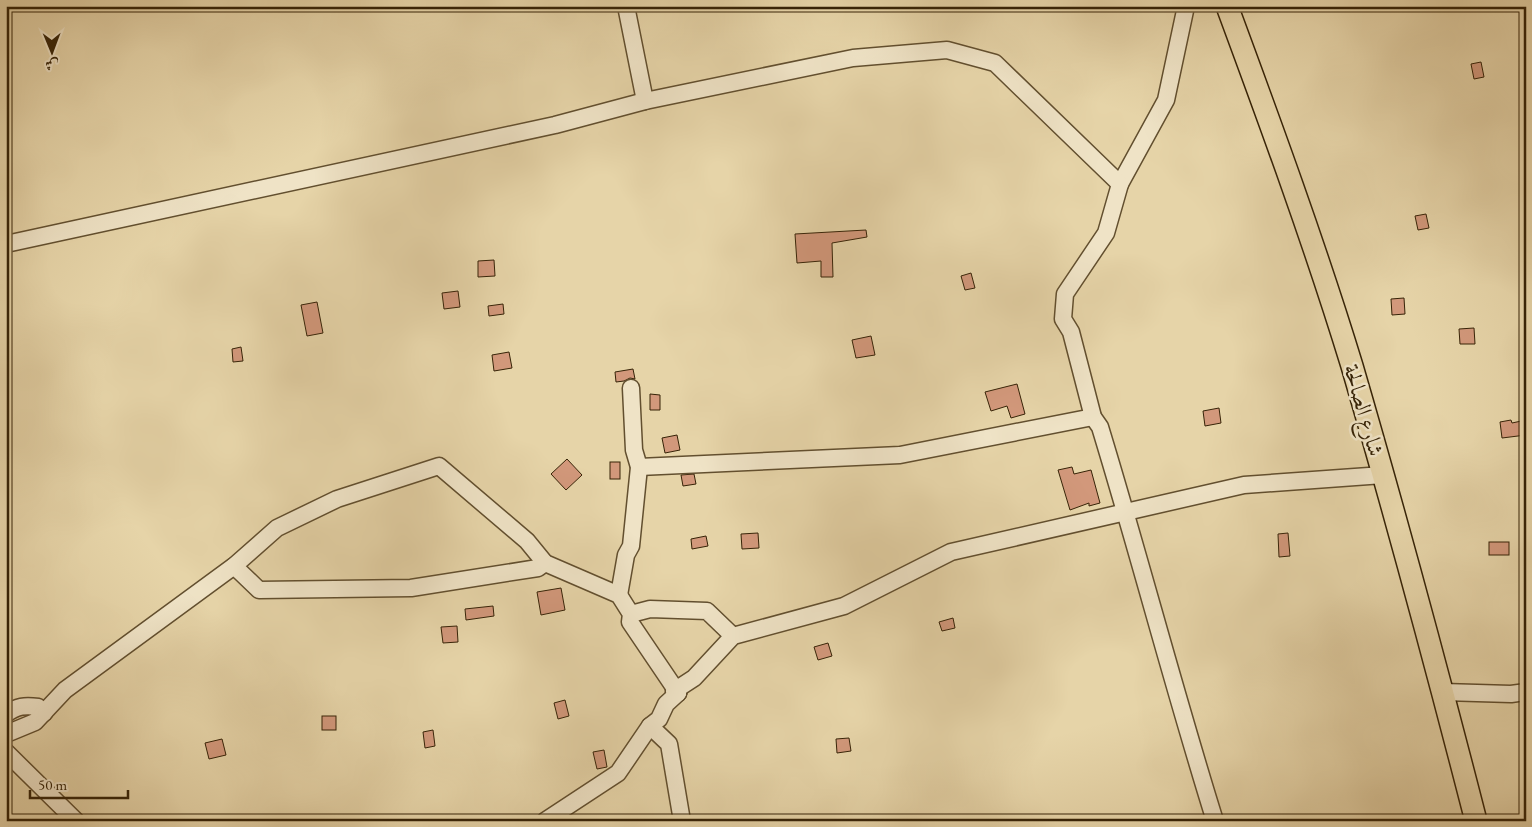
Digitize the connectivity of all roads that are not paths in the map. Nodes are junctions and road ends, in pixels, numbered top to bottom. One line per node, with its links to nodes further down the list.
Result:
1 (626, 6): 4 (street)
2 (1186, 6): 5 (street)
3 (1227, 6): 10 (main road, شارع الصالحة)
4 (645, 101): 5 (street); 6 (street)
5 (1120, 184): 8 (street)
6 (6, 244)
7 (631, 388): 9 (street)
8 (1093, 417): 9 (street); 11 (street)
9 (639, 467): 14 (street)
10 (1383, 475): 11 (street); 18 (main road, شارع الصالحة)
11 (1126, 512): 16 (street); 28 (street)
12 (545, 563): 13 (street); 13 (street); 14 (street)
13 (234, 566): 20 (street)
14 (619, 595): 15 (street)
15 (631, 614): 16 (street); 17 (street)
16 (734, 636): 17 (street)
17 (676, 692): 22 (street)
18 (1443, 692): 19 (street); 29 (main road, شارع الصالحة)
19 (1526, 692)
20 (44, 713): 21 (street); 23 (street)
21 (6, 714)
22 (650, 726): 26 (street); 27 (street)
23 (6, 734)
24 (6, 752): 25 (street)
25 (76, 821)
26 (546, 821)
27 (682, 821)
28 (1215, 821)
29 (1476, 821)

